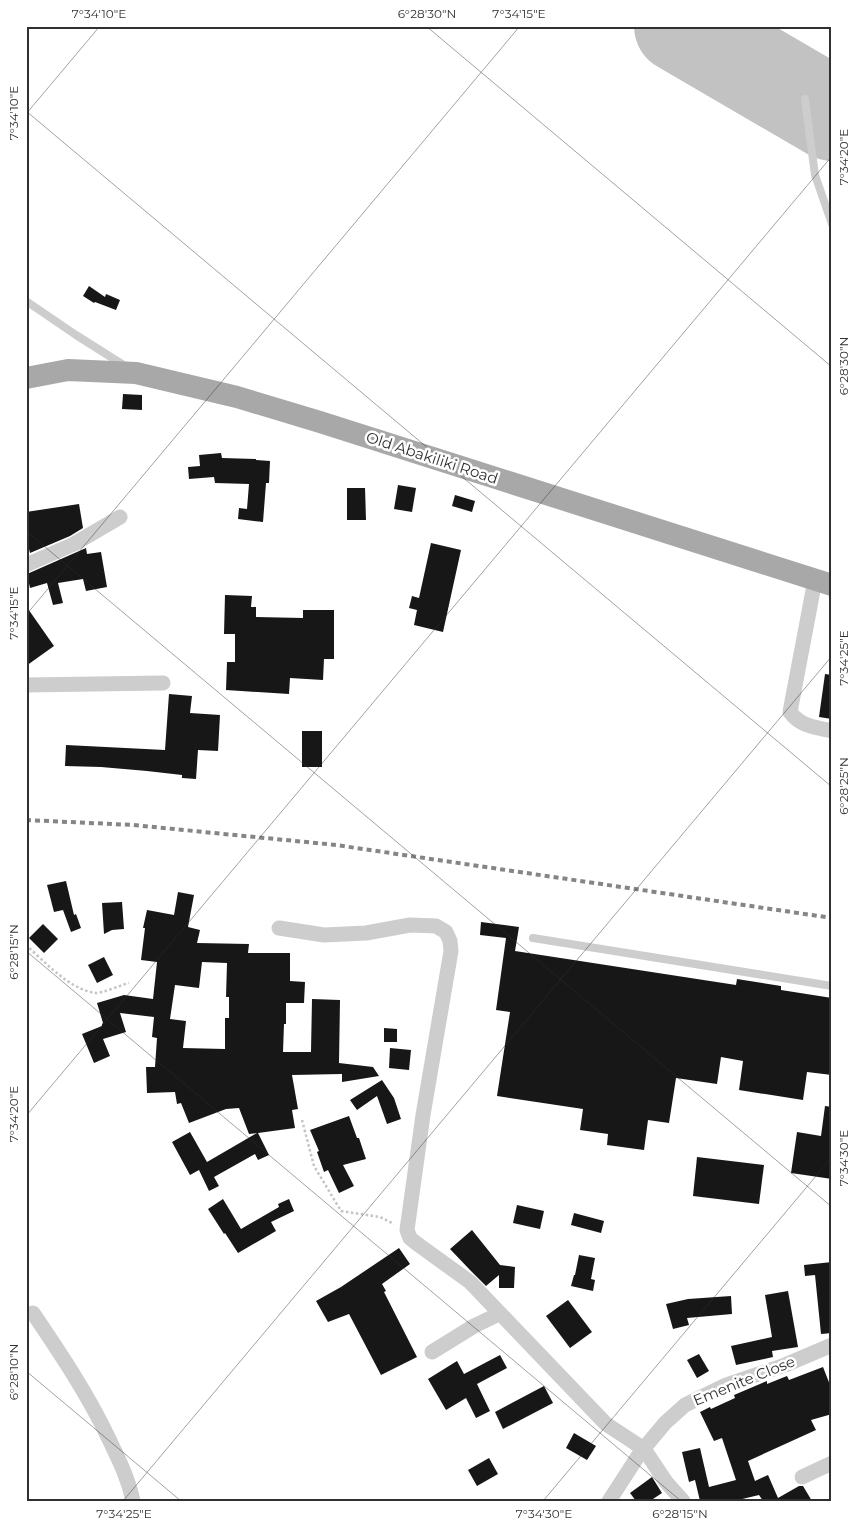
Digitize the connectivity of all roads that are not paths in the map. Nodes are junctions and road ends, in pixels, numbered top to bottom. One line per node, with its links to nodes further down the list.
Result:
1 (805, 99): 2 (lane)
2 (832, 224)
3 (26, 301): 4 (lane)
4 (136, 373): 5 (main road, Old Abakiliki Road); 8 (main road, Old Abakiliki Road)
5 (26, 378)
6 (120, 517): 7 (street)
7 (26, 565)
8 (823, 582): 11 (street)
9 (163, 683): 10 (street)
10 (26, 685)
11 (832, 731)
12 (279, 928): 16 (street)
13 (533, 938): 14 (lane)
14 (832, 986)
15 (33, 1313): 22 (street)
16 (499, 1314): 18 (street); 19 (street)
17 (832, 1345): 19 (street, Emenite Close)
18 (432, 1352)
19 (644, 1449): 23 (street, Emenite Close); 24 (street)
20 (832, 1463): 21 (street)
21 (802, 1477)
22 (133, 1501)
23 (609, 1501)
24 (683, 1501)

